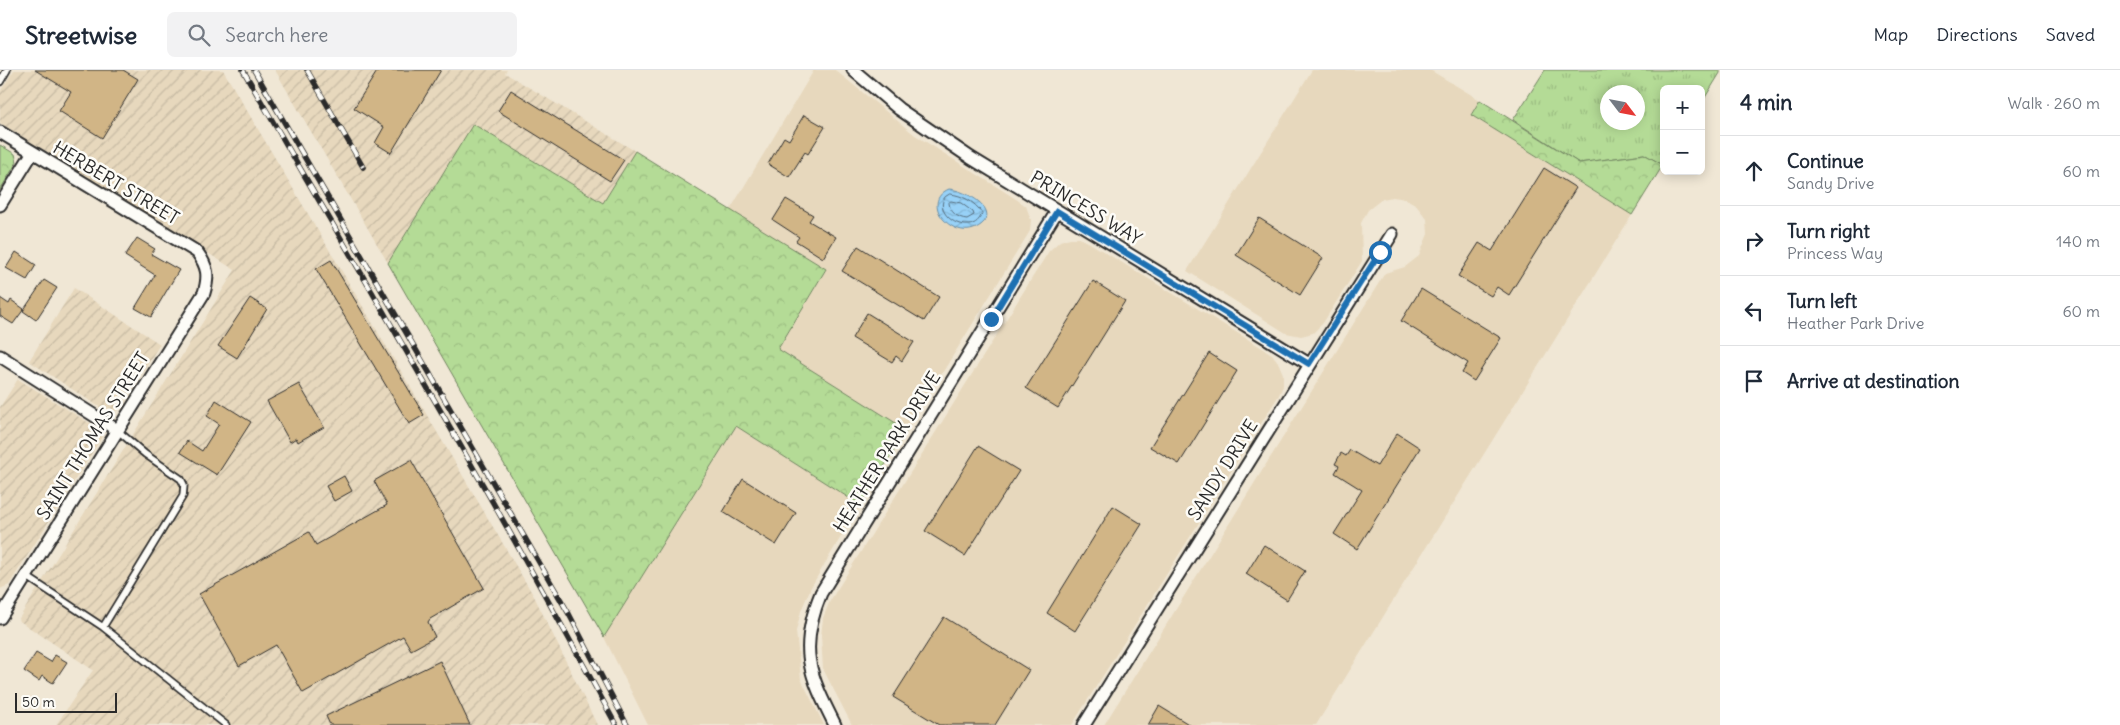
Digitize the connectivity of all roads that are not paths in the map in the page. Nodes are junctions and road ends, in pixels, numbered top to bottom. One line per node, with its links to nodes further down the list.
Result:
1 (7, 70): 3 (lane)
2 (853, 70): 7 (street, PRINCESS WAY)
3 (0, 82)
4 (0, 132): 5 (street, HERBERT STREET)
5 (33, 152): 6 (street); 9 (street, HERBERT STREET)
6 (0, 205)
7 (1057, 211): 11 (street, PRINCESS WAY); 17 (street, HEATHER PARK DRIVE)
8 (1392, 234): 11 (street, SANDY DRIVE)
9 (208, 270): 12 (street, SAINT THOMAS STREET)
10 (0, 356): 12 (street)
11 (1309, 364): 18 (street, SANDY DRIVE)
12 (117, 430): 13 (street, SAINT THOMAS STREET); 15 (lane)
13 (26, 576): 14 (street, SAINT THOMAS STREET); 15 (lane)
14 (1, 612)
15 (103, 627): 16 (lane)
16 (226, 725)
17 (835, 725)
18 (1084, 725)

